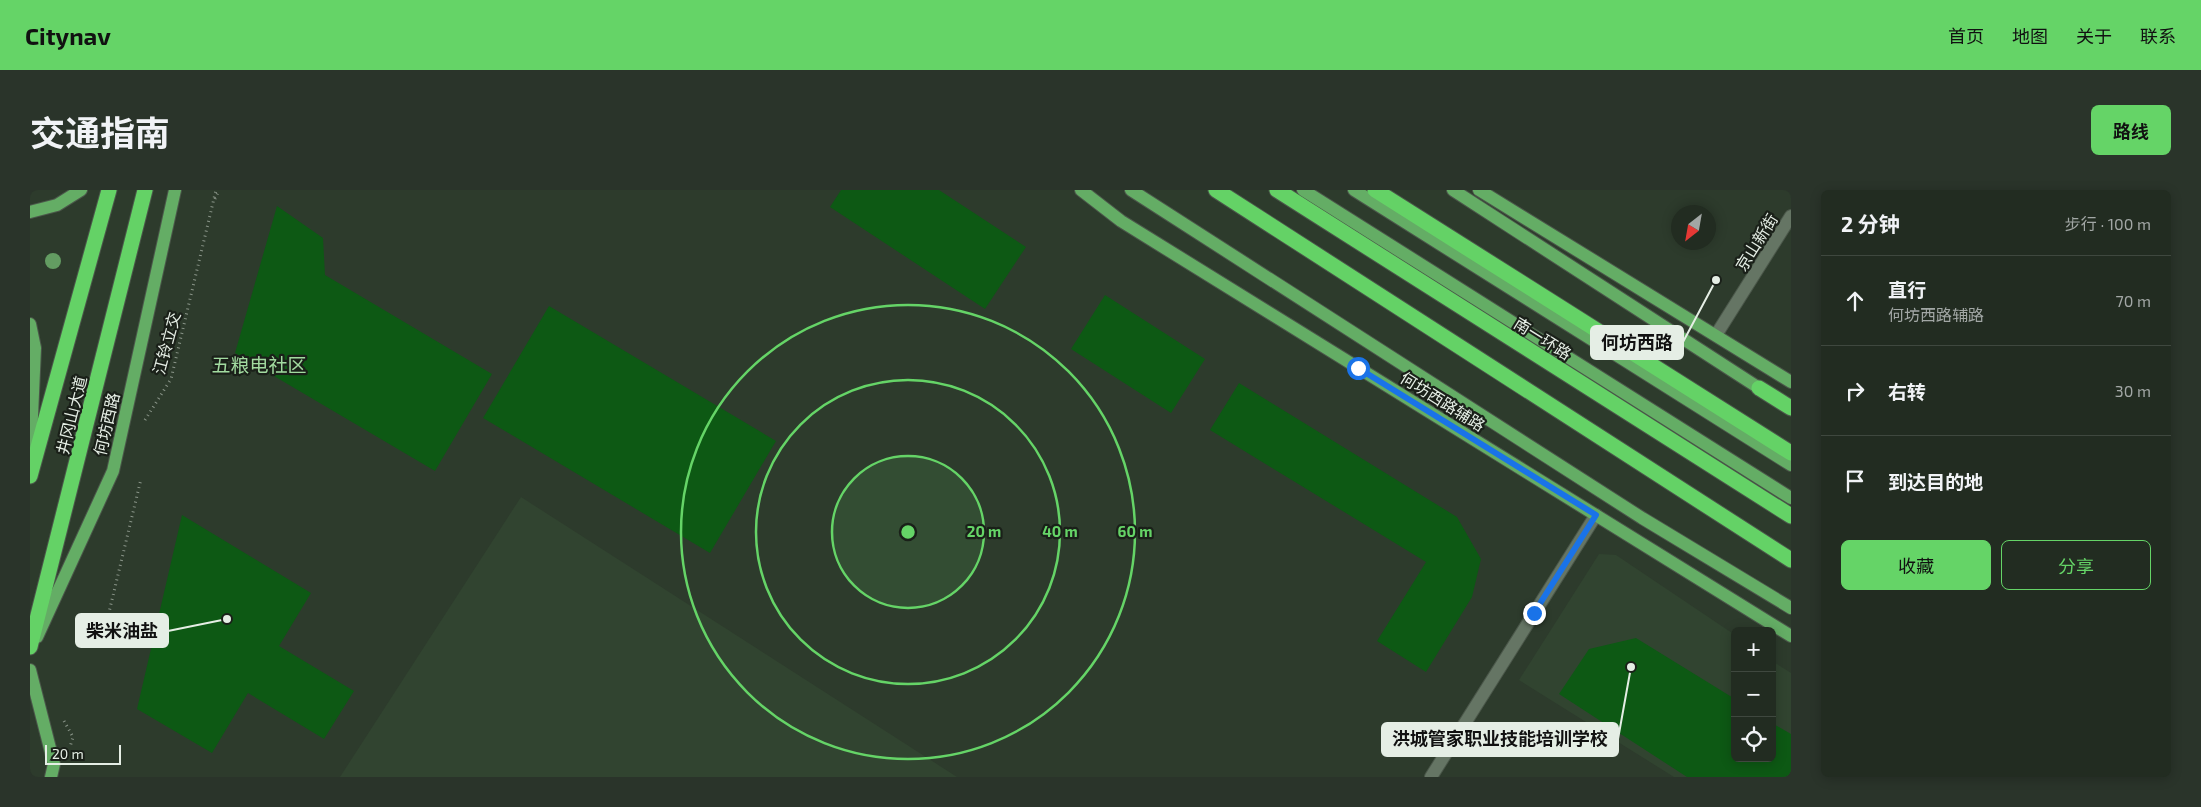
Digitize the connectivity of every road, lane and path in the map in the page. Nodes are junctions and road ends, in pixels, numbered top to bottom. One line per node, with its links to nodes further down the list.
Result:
1 (81, 190): 15 (main road)
2 (109, 190): 26 (highway, 井冈山大道)
3 (145, 190): 35 (highway, 井冈山大道)
4 (175, 190): 36 (main road, 何坊西路)
5 (217, 190): 22 (path, 江铃立交)
6 (1081, 190): 29 (main road, 何坊西路辅路)
7 (1131, 190): 32 (main road)
8 (1216, 190): 31 (highway)
9 (1277, 190): 30 (highway, 南一环路)
10 (1303, 190): 28 (main road)
11 (1354, 190): 25 (main road)
12 (1375, 190): 23 (highway)
13 (1453, 190): 20 (main road)
14 (1479, 190): 18 (main road)
15 (30, 212)
16 (1791, 216): 18 (street, 京山新街)
17 (30, 324): 24 (main road)
18 (1716, 336): 19 (main road)
19 (1791, 382)
20 (1759, 388): 21 (highway)
21 (1791, 408)
22 (144, 421)
23 (1791, 453)
24 (30, 465)
25 (1791, 465)
26 (30, 476)
27 (141, 479): 33 (path)
28 (1791, 498)
29 (1596, 515): 34 (main road, 何坊西路辅路); 39 (street)
30 (1791, 516)
31 (1791, 560)
32 (1791, 608)
33 (105, 629)
34 (1791, 636)
35 (30, 648)
36 (30, 652)
37 (30, 670): 38 (main road)
38 (51, 777)
39 (1432, 777)

